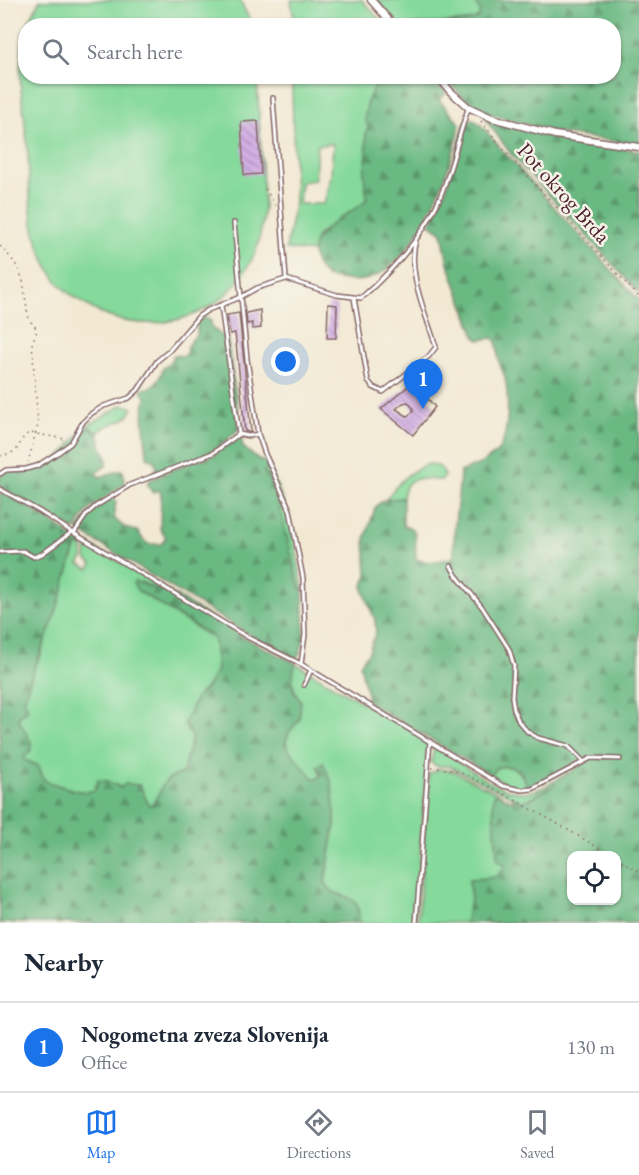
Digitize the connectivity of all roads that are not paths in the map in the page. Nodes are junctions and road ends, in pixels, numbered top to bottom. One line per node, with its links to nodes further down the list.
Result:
1 (371, 0): 2 (street)
2 (387, 18)
3 (444, 84): 5 (street)
4 (273, 98): 9 (lane)
5 (468, 107): 6 (street); 8 (lane)
6 (639, 147)
7 (234, 223): 10 (lane)
8 (417, 238): 11 (lane); 11 (lane)
9 (286, 279): 10 (lane); 11 (lane)
10 (241, 297): 12 (lane); 14 (lane)
11 (354, 298)
12 (221, 306): 13 (lane); 15 (lane)
13 (239, 434): 14 (lane); 17 (lane)
14 (258, 434): 20 (lane)
15 (0, 474)
16 (0, 489): 17 (lane)
17 (73, 532): 18 (lane); 20 (lane)
18 (0, 552)
19 (451, 566): 25 (lane)
20 (301, 664): 21 (lane)
21 (311, 670): 22 (lane); 23 (lane)
22 (304, 685)
23 (430, 741): 25 (lane); 26 (lane)
24 (620, 759): 25 (lane)
25 (583, 761)
26 (416, 923)

